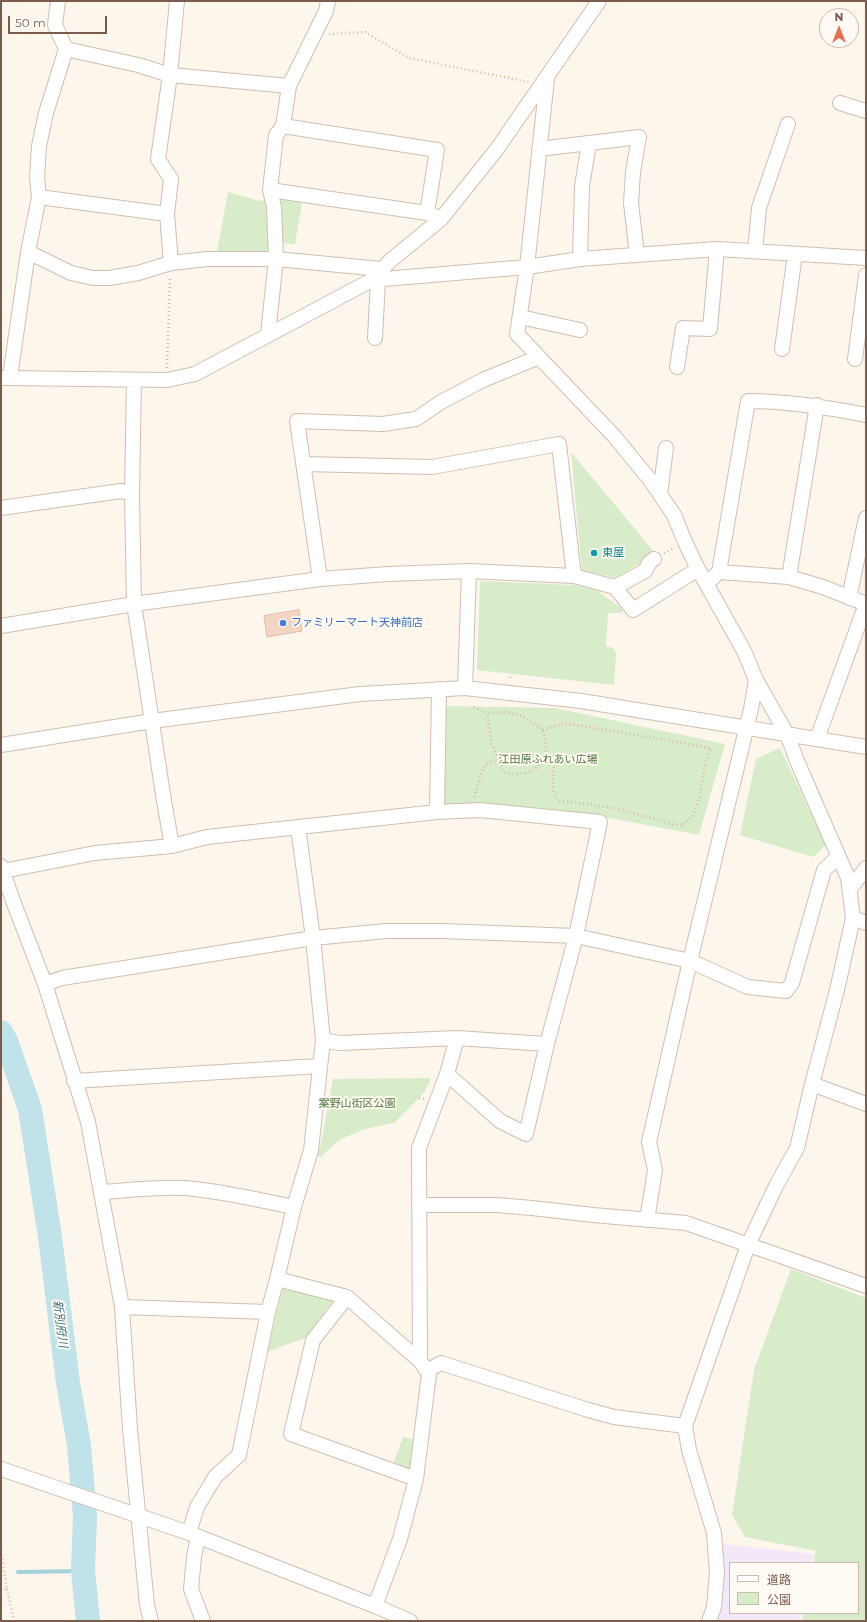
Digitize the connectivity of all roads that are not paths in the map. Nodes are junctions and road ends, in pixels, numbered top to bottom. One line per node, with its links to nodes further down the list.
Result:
1 (58, 1): 5 (street)
2 (177, 1): 6 (street)
3 (328, 1): 8 (street)
4 (600, 1): 7 (street)
5 (66, 49): 6 (street); 16 (street)
6 (170, 75): 8 (street); 18 (street)
7 (545, 82): 14 (street); 19 (street)
8 (289, 86): 12 (street)
9 (840, 103): 10 (street)
10 (866, 111)
11 (788, 124): 21 (street)
12 (283, 126): 15 (street); 17 (street)
13 (589, 143): 14 (street); 24 (street); 27 (street)
14 (539, 149): 29 (street)
15 (270, 190): 17 (street); 26 (street)
16 (39, 197): 18 (street); 22 (street)
17 (427, 213): 19 (street)
18 (167, 214): 28 (street)
19 (441, 219): 31 (street)
20 (717, 249): 21 (street); 24 (street); 39 (street)
21 (755, 251): 23 (street)
22 (28, 252): 28 (street); 40 (street)
23 (795, 254): 25 (street); 36 (street)
24 (637, 255): 27 (street)
25 (866, 258)
26 (276, 259): 28 (street); 31 (street); 34 (street)
27 (580, 259): 29 (street)
28 (171, 263)
29 (527, 267): 31 (street); 32 (street)
30 (866, 275): 38 (street)
31 (377, 276): 34 (street); 35 (street)
32 (520, 317): 33 (street); 37 (street)
33 (580, 330)
34 (268, 334): 41 (street)
35 (375, 338)
36 (782, 349)
37 (539, 357): 45 (street); 47 (street)
38 (855, 359)
39 (677, 367)
40 (6, 377): 41 (street)
41 (134, 380): 46 (street)
42 (817, 405): 43 (street); 53 (street); 55 (street)
43 (866, 415)
44 (666, 448): 47 (street)
45 (304, 464): 54 (street); 56 (street)
46 (132, 494): 48 (street); 60 (street)
47 (660, 494): 51 (street)
48 (1, 508)
49 (866, 518): 59 (street)
50 (654, 559): 58 (street)
51 (698, 569): 57 (street); 58 (street)
52 (468, 571): 54 (street); 56 (street); 64 (street)
53 (719, 572): 55 (street); 57 (street)
54 (574, 576): 58 (street)
55 (789, 577): 59 (street)
56 (320, 579): 60 (street)
57 (707, 583): 62 (street)
58 (615, 587)
59 (849, 598): 68 (street)
60 (134, 604): 61 (street); 65 (street)
61 (1, 626)
62 (756, 680): 66 (street); 67 (street)
63 (439, 688): 64 (street); 65 (street); 71 (street)
64 (465, 688): 66 (street)
65 (152, 721): 69 (street); 73 (street)
66 (747, 727): 67 (street); 81 (street)
67 (787, 734): 68 (street); 74 (street)
68 (817, 739): 70 (street)
69 (1, 745)
70 (866, 747)
71 (437, 812): 72 (street); 79 (street)
72 (298, 827): 73 (street); 80 (street)
73 (172, 846): 76 (street)
74 (838, 858): 77 (street); 81 (street)
75 (866, 868): 77 (street)
76 (2, 869): 82 (street)
77 (850, 889): 78 (street)
78 (859, 920): 89 (street)
79 (576, 936): 80 (street); 81 (street); 85 (street)
80 (313, 938): 82 (street); 84 (street)
81 (690, 961): 94 (street)
82 (45, 984): 88 (street)
83 (457, 1038): 84 (street); 85 (street); 87 (street)
84 (323, 1040): 86 (street)
85 (547, 1044): 87 (street)
86 (319, 1066): 88 (street); 93 (street)
87 (447, 1074): 92 (street)
88 (74, 1081): 91 (street)
89 (812, 1084): 90 (street); 95 (street)
90 (866, 1104)
91 (102, 1192): 93 (street); 99 (street)
92 (420, 1206): 94 (street); 101 (street)
93 (294, 1207): 96 (street)
94 (647, 1220): 95 (street)
95 (748, 1245): 97 (street); 102 (street)
96 (278, 1279): 98 (street); 100 (street)
97 (866, 1286)
98 (347, 1297): 101 (street); 104 (street)
99 (122, 1307): 100 (street); 105 (street)
100 (268, 1312): 106 (street)
101 (423, 1366): 102 (street); 104 (street)
102 (684, 1426): 111 (street)
103 (1, 1469): 105 (street)
104 (416, 1479): 107 (street)
105 (133, 1514): 106 (street); 108 (street)
106 (194, 1535): 107 (street); 109 (street)
107 (375, 1606): 110 (street)
108 (151, 1621)
109 (203, 1621)
110 (410, 1621)
111 (710, 1621)

